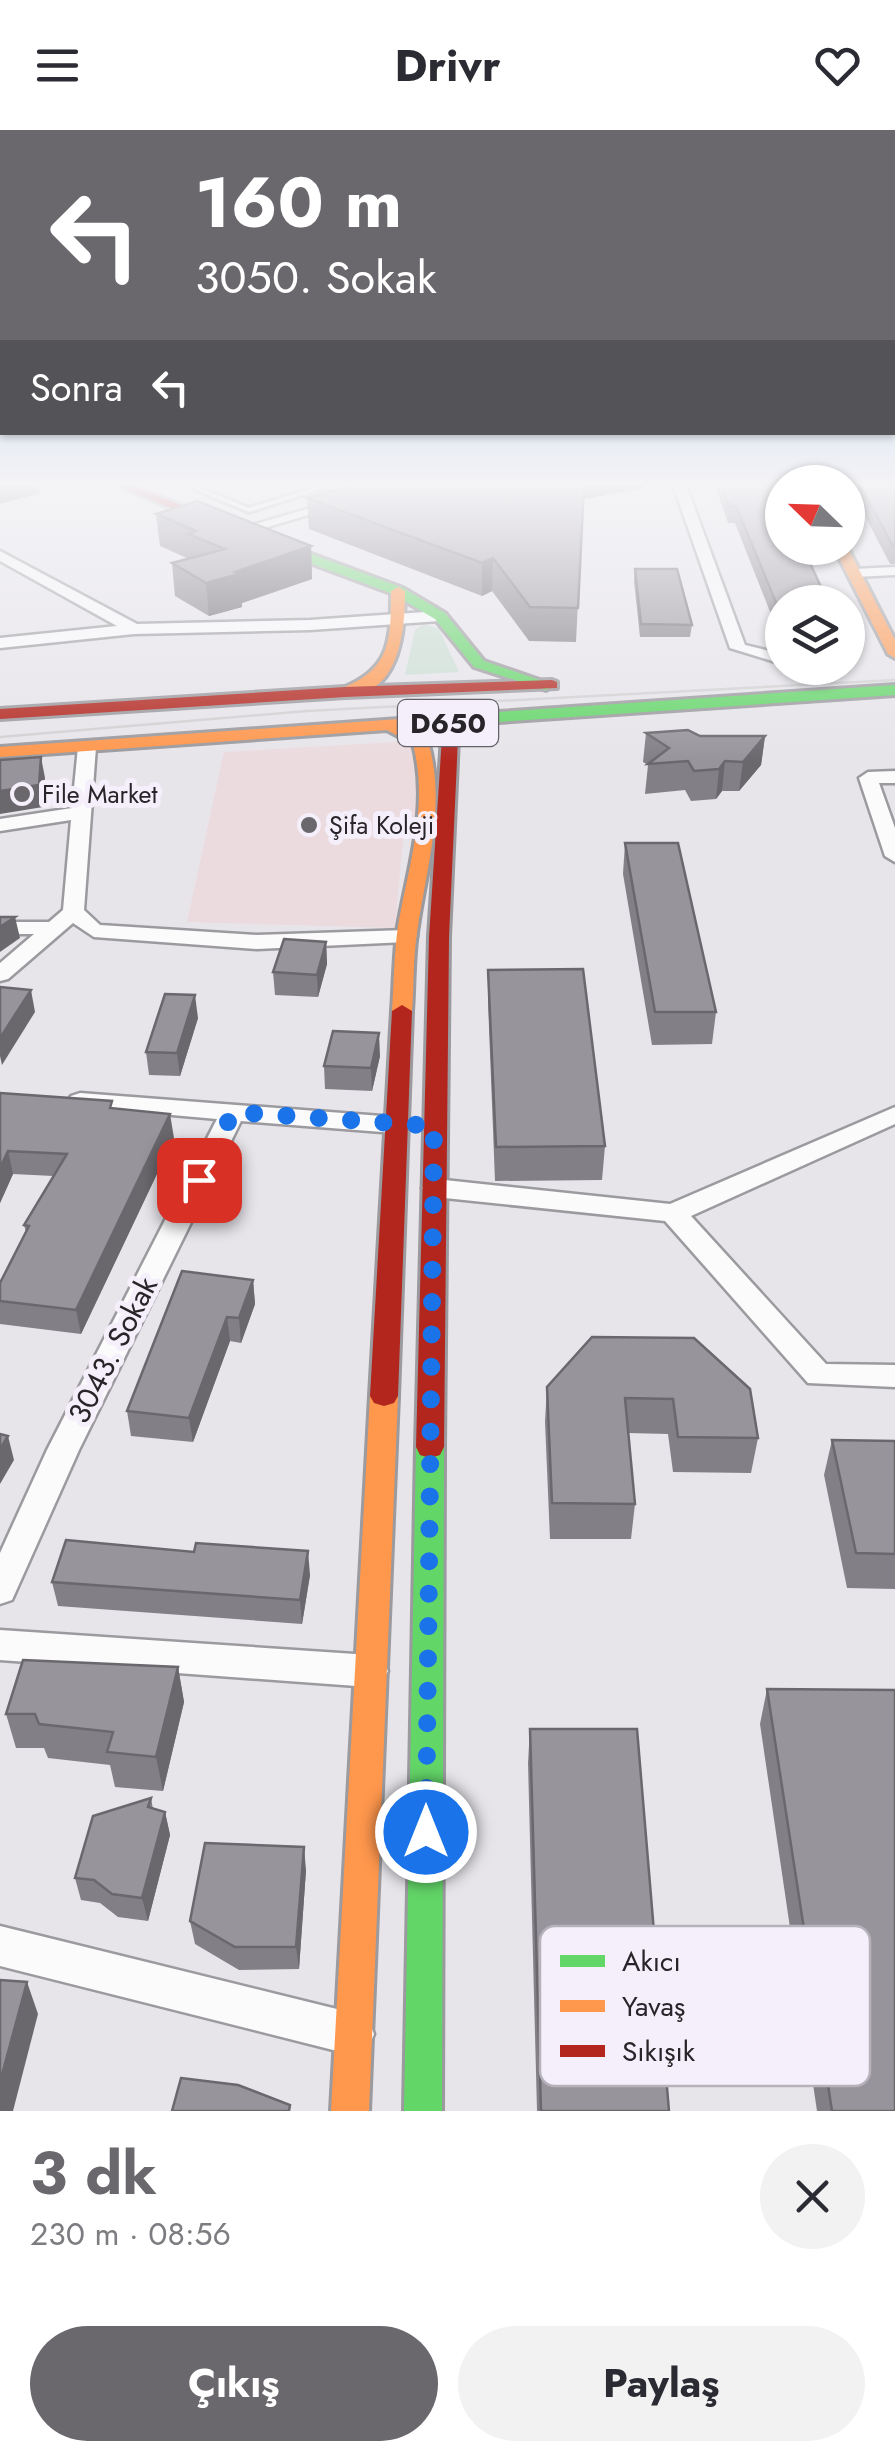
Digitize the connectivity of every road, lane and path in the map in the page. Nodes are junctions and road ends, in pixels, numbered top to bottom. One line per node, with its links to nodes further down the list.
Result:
1 (41, 577): 8 (street)
2 (361, 577): 5 (main road)
3 (712, 577): 12 (street)
4 (856, 577): 11 (main road)
5 (398, 591): 6 (main road); 7 (main road)
6 (440, 616): 7 (street); 17 (main road)
7 (398, 621): 8 (street); 19 (main road)
8 (134, 629): 10 (street)
9 (865, 634): 13 (main road)
10 (0, 643)
11 (895, 654)
12 (765, 655)
13 (882, 662): 20 (main road)
14 (765, 672): 15 (main road)
15 (741, 673)
16 (585, 683): 17 (main road, D650)
17 (546, 686): 19 (main road, D650)
18 (895, 690): 20 (main road, D650)
19 (345, 692): 21 (main road, D650)
20 (856, 693): 22 (main road, D650)
21 (0, 714)
22 (466, 722): 23 (main road, D650); 26 (main road)
23 (392, 727): 24 (main road, D650); 26 (main road)
24 (87, 747): 25 (main road, D650); 28 (street)
25 (0, 752)
26 (438, 772): 34 (main road); 40 (main road)
27 (895, 776): 30 (street)
28 (82, 812): 29 (street); 31 (street)
29 (0, 826)
30 (895, 856)
31 (72, 912): 33 (street); 34 (street)
32 (0, 928): 33 (street)
33 (54, 928): 35 (street)
34 (406, 936): 39 (main road)
35 (0, 974)
36 (58, 1099): 37 (street)
37 (233, 1112): 39 (street); 44 (street, 3043. Sokak)
38 (895, 1115): 42 (street)
39 (396, 1125): 40 (main road); 46 (main road)
40 (434, 1126): 41 (main road)
41 (435, 1188): 42 (street); 50 (main road)
42 (673, 1212): 43 (street)
43 (895, 1376)
44 (0, 1590)
45 (0, 1645): 46 (street)
46 (370, 1671): 48 (main road)
47 (0, 1946): 48 (street)
48 (353, 2034): 49 (main road)
49 (350, 2111)
50 (422, 2111)

